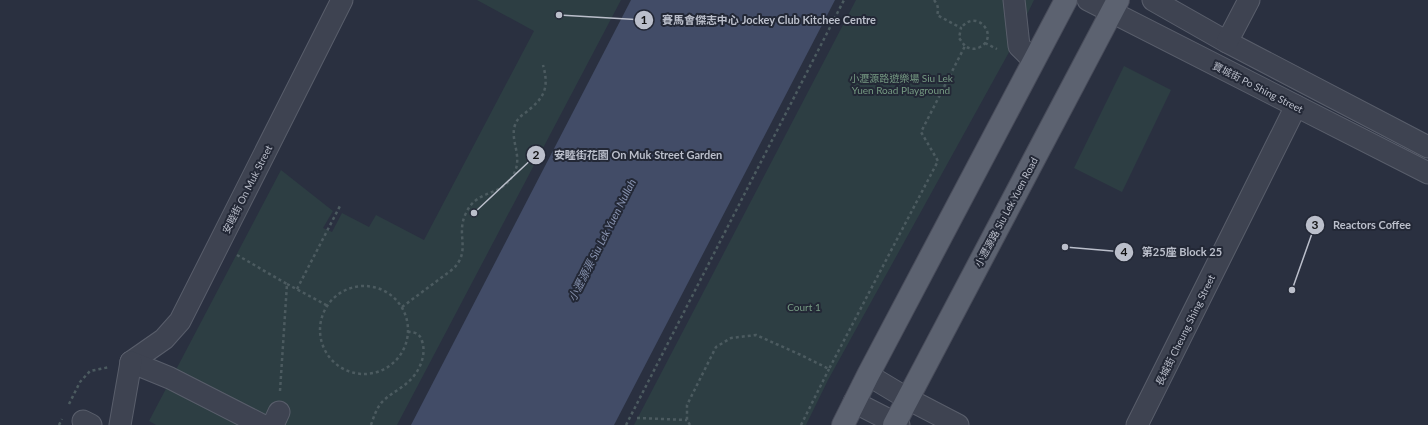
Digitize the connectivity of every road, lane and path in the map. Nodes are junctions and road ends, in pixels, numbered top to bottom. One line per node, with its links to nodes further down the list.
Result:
1 (342, 0): 25 (street, 安睦街 On Muk Street)
2 (844, 0): 40 (path)
3 (934, 0): 10 (path)
4 (1014, 0): 13 (street)
5 (1066, 0): 13 (main road)
6 (1088, 0): 9 (street, 寶城街 Po Shing Street)
7 (1153, 0): 11 (street)
8 (1249, 0): 11 (street)
9 (1115, 6): 15 (street, 寶城街 Po Shing Street); 28 (main road, 小瀝源路 Siu Lek Yuen Road)
10 (961, 28): 12 (path); 12 (path)
11 (1227, 42): 16 (street)
12 (965, 46): 26 (path)
13 (1034, 60): 27 (main road)
14 (543, 64): 23 (path)
15 (1296, 106): 17 (street, 寶城街 Po Shing Street); 45 (street, 長城街 Cheung Shing Street)
16 (1428, 148)
17 (1428, 173)
18 (342, 204): 21 (path)
19 (234, 253): 20 (path)
20 (287, 284): 21 (path); 31 (path)
21 (297, 289): 22 (path)
22 (328, 306): 23 (path); 24 (path)
23 (402, 307): 24 (path)
24 (408, 332): 39 (path)
25 (132, 362): 33 (path); 37 (street); 38 (street)
26 (829, 369): 34 (path); 42 (path)
27 (868, 375): 28 (street); 29 (main road)
28 (908, 399): 35 (main road, 小瀝源路 Siu Lek Yuen Road); 44 (street)
29 (854, 402): 35 (street); 43 (main road)
30 (62, 418): 36 (path)
31 (276, 418)
32 (637, 418): 34 (path)
33 (80, 419)
34 (687, 420): 41 (path)
35 (896, 424)
36 (59, 425)
37 (120, 425)
38 (262, 425)
39 (371, 425)
40 (626, 425)
41 (690, 425)
42 (801, 425)
43 (843, 425)
44 (958, 425)
45 (1137, 425)

